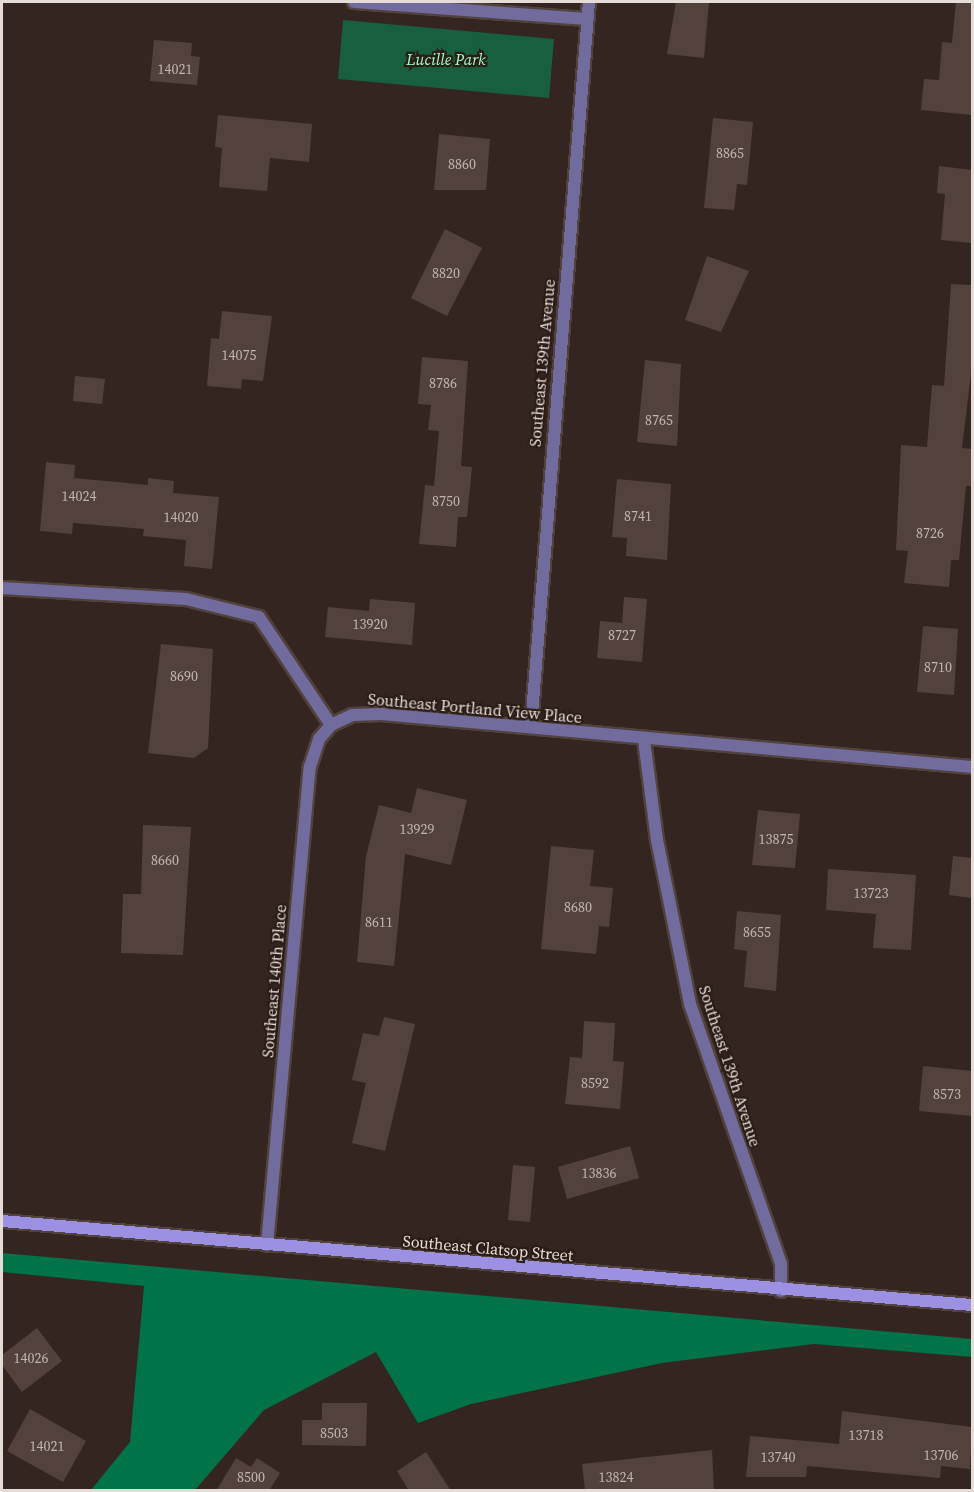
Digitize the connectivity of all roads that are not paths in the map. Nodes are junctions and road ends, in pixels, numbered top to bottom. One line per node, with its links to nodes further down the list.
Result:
1 (354, 2): 3 (street)
2 (589, 2): 3 (street, Southeast 139th Avenue)
3 (587, 19): 6 (street, Southeast 139th Avenue)
4 (2, 588): 5 (street)
5 (331, 725): 6 (street, Southeast Portland View Place); 10 (street, Southeast 140th Place)
6 (531, 727): 7 (street, Southeast Portland View Place)
7 (644, 740): 8 (street, Southeast Portland View Place); 11 (street, Southeast 139th Avenue)
8 (972, 767)
9 (2, 1221): 10 (street, Southeast Clatsop Street)
10 (267, 1245): 11 (street, Southeast Clatsop Street)
11 (781, 1291): 12 (street, Southeast Clatsop Street)
12 (972, 1305)

